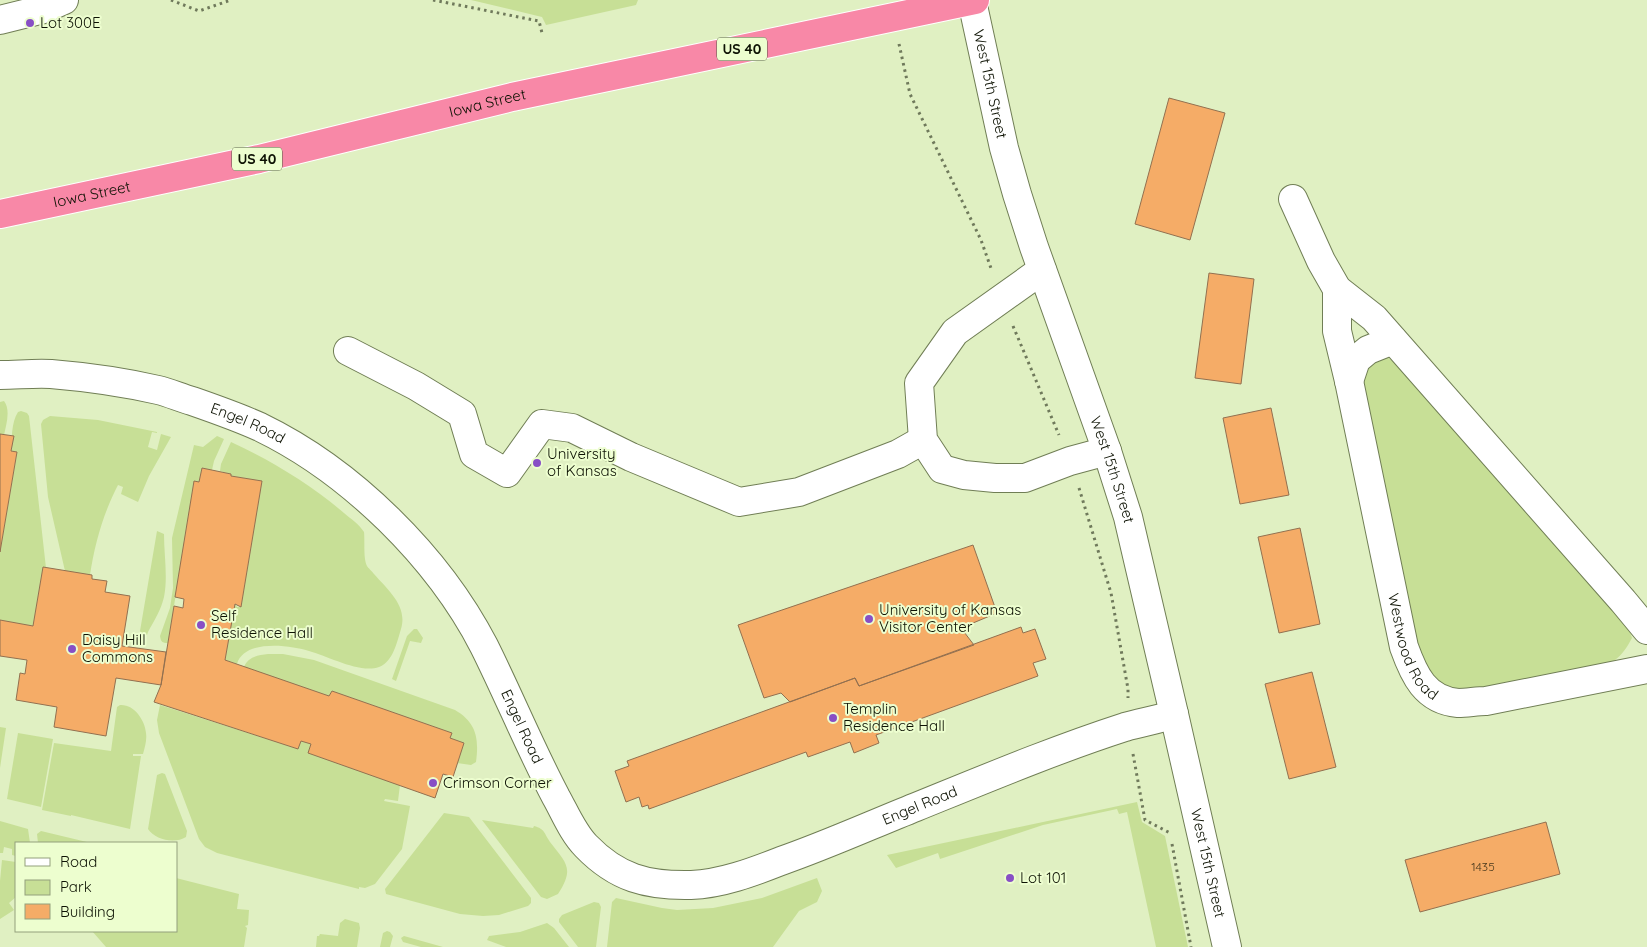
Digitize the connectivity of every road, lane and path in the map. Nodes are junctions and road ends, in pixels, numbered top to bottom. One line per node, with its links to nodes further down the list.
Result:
1 (64, 0): 7 (street)
2 (171, 0): 3 (path)
3 (231, 0)
4 (433, 0): 6 (path)
5 (974, 0): 11 (highway, Iowa Street / US 40); 12 (street, West 15th Street)
6 (447, 1): 8 (path)
7 (0, 20)
8 (542, 33)
9 (908, 84): 14 (path)
10 (1293, 199): 13 (street)
11 (0, 214)
12 (1042, 270): 14 (street); 20 (street, West 15th Street)
13 (1337, 289): 15 (street); 18 (street, Westwood Road)
14 (1002, 298): 19 (street); 21 (path)
15 (1393, 340): 18 (street); 22 (street)
16 (348, 351): 19 (street)
17 (0, 375): 25 (street, Engel Road)
18 (1349, 381): 23 (street, Westwood Road)
19 (923, 440): 21 (street)
20 (1107, 451): 21 (street); 24 (street, West 15th Street)
21 (1070, 461): 25 (path)
22 (1647, 630)
23 (1647, 669)
24 (1174, 714): 25 (street, Engel Road); 27 (street, West 15th Street)
25 (1129, 726): 26 (path)
26 (1192, 947)
27 (1227, 947)

